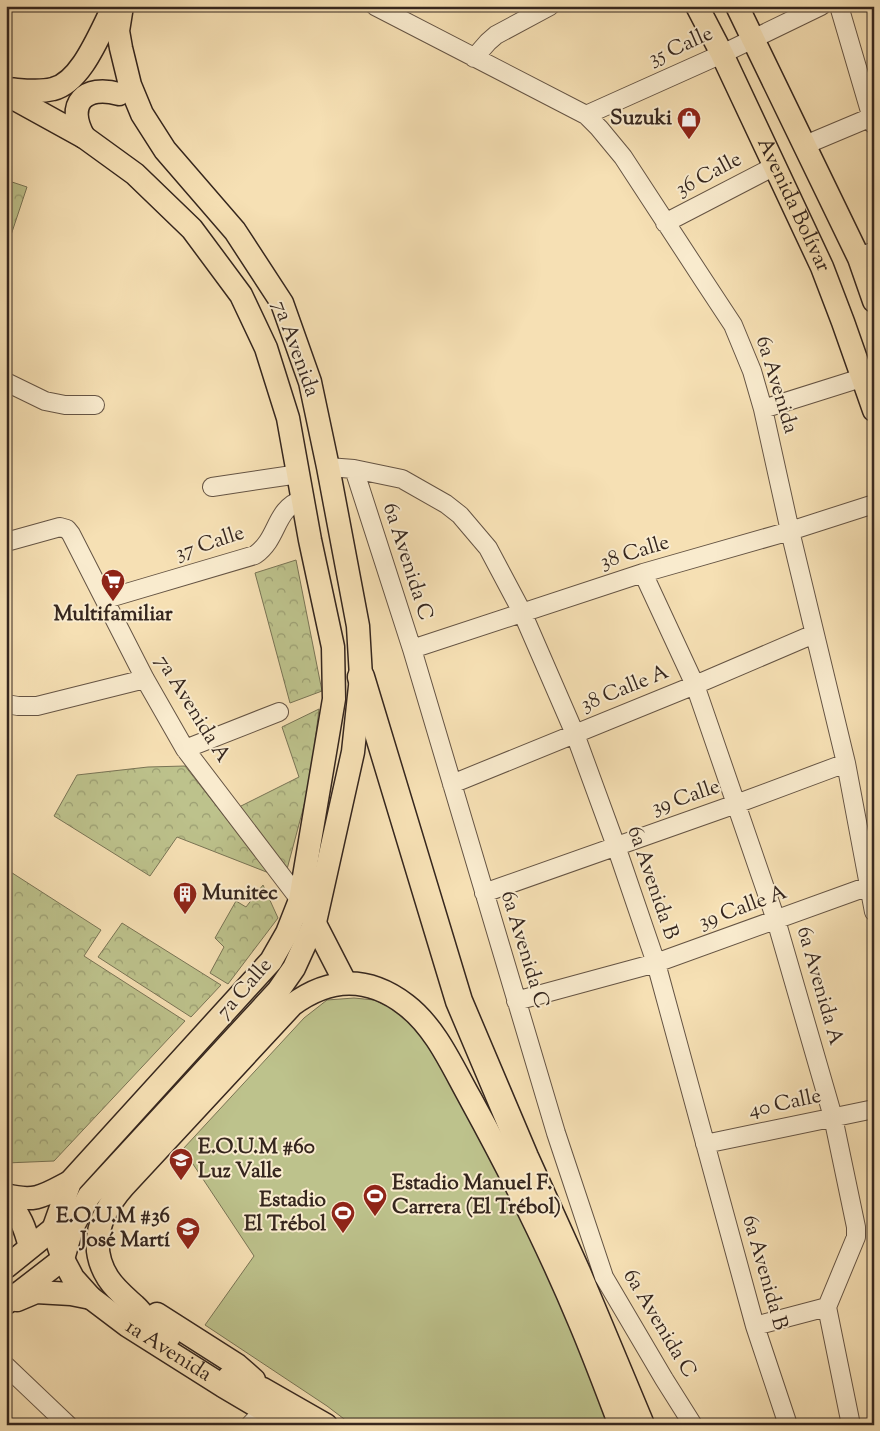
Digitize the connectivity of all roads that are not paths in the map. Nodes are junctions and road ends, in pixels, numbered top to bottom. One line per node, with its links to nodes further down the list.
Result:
1 (114, 6): 13 (main road)
2 (122, 6): 9 (main road, 7a Avenida)
3 (375, 6): 12 (street, 6a Avenida)
4 (550, 6): 12 (street)
5 (697, 6): 11 (main road, Avenida Bolívar)
6 (737, 6): 10 (main road, Avenida Bolívar)
7 (821, 6): 10 (street, 35 Calle)
8 (839, 6): 17 (street)
9 (118, 31): 15 (main road); 20 (main road, 7a Avenida)
10 (753, 39): 11 (street, 35 Calle); 19 (main road, Avenida Bolívar)
11 (722, 54): 16 (street, 35 Calle); 21 (main road, Avenida Bolívar)
12 (474, 58): 16 (street, 6a Avenida)
13 (6, 89)
14 (6, 94): 18 (main road, 7a Avenida)
15 (119, 94): 18 (main road); 20 (main road)
16 (586, 115): 22 (street, 6a Avenida)
17 (873, 119): 19 (street)
18 (84, 137): 32 (main road, 7a Avenida)
19 (805, 145): 23 (main road, Avenida Bolívar)
20 (164, 150): 30 (main road, 7a Avenida)
21 (773, 166): 22 (street, 36 Calle); 25 (main road, Avenida Bolívar)
22 (666, 223): 28 (street, 6a Avenida)
23 (866, 254): 24 (main road, Avenida Bolívar)
24 (874, 301)
25 (868, 376): 28 (street); 29 (main road, Avenida Bolívar)
26 (6, 382): 27 (street)
27 (95, 405)
28 (763, 409): 36 (street, 6a Avenida)
29 (874, 410)
30 (328, 467): 31 (street, 6a Avenida B); 43 (main road, 7a Avenida)
31 (354, 469): 40 (street, 6a Avenida B); 42 (street, 6a Avenida C)
32 (299, 474): 33 (street); 34 (main road, 7a Avenida)
33 (212, 487)
34 (303, 499): 39 (street, 37 Calle); 46 (main road, 7a Avenida)
35 (874, 504): 36 (street, 38 Calle)
36 (790, 531): 38 (street, 38 Calle); 41 (street, 6a Avenida)
37 (6, 542): 39 (street, 7a Avenida A)
38 (643, 573): 40 (street, 38 Calle); 45 (street, 6a Avenida A)
39 (106, 600): 44 (street, 7a Avenida A)
40 (522, 612): 42 (street, 38 Calle); 49 (street, 6a Avenida B)
41 (814, 634): 45 (street, 38 Calle A); 51 (street, 6a Avenida)
42 (412, 649): 52 (street, 6a Avenida C)
43 (361, 677): 60 (main road, 7a Calle); 85 (highway)
44 (145, 679): 47 (street); 50 (street, 7a Avenida A)
45 (695, 685): 49 (street, 38 Calle A); 53 (street, 6a Avenida A)
46 (334, 698): 57 (main road, 7a Calle)
47 (6, 704)
48 (279, 712): 50 (street)
49 (575, 734): 52 (street, 38 Calle A); 54 (street, 6a Avenida B)
50 (185, 748): 57 (street, 7a Avenida A)
51 (846, 763): 53 (street, 39 Calle); 55 (street, 6a Avenida)
52 (452, 784): 56 (street, 6a Avenida C)
53 (736, 804): 54 (street, 39 Calle); 59 (street, 6a Avenida A)
54 (616, 846): 56 (street, 39 Calle); 61 (street, 6a Avenida B)
55 (869, 886): 58 (street, 6a Avenida); 59 (street, 39 Calle A)
56 (484, 893): 63 (street, 6a Avenida C)
57 (300, 900): 60 (main road); 67 (main road, 7a Calle)
58 (874, 912)
59 (776, 920): 61 (street, 39 Calle A); 65 (street, 6a Avenida A)
60 (315, 922): 62 (main road); 69 (main road, 7a Calle)
61 (656, 963): 63 (street, 39 Calle A); 66 (street, 6a Avenida B)
62 (345, 982): 80 (main road); 84 (main road)
63 (516, 1001): 86 (street, 6a Avenida C)
64 (874, 1109): 65 (street, 40 Calle)
65 (834, 1116): 66 (street, 40 Calle); 77 (street, 6a Avenida A)
66 (705, 1144): 78 (street, 6a Avenida B)
67 (70, 1182): 68 (main road); 71 (main road, 7a Calle)
68 (6, 1195)
69 (89, 1196): 71 (main road, 7a Calle); 73 (main road, 7a Calle)
70 (6, 1200): 72 (main road)
71 (53, 1230): 72 (main road, 7a Calle); 73 (main road)
72 (30, 1247): 74 (main road, 7a Calle)
73 (63, 1259): 75 (main road, 1a Avenida); 76 (main road)
74 (6, 1268)
75 (90, 1298): 76 (main road); 80 (main road, 1a Avenida)
76 (6, 1303)
77 (827, 1307): 78 (street); 88 (street)
78 (755, 1326): 87 (street, 6a Avenida B)
79 (6, 1366): 81 (street)
80 (259, 1408): 82 (main road, 1a Avenida); 83 (main road)
81 (68, 1425)
82 (289, 1425)
83 (326, 1425)
84 (620, 1425)
85 (641, 1425)
86 (693, 1425)
87 (788, 1425)
88 (851, 1425)

